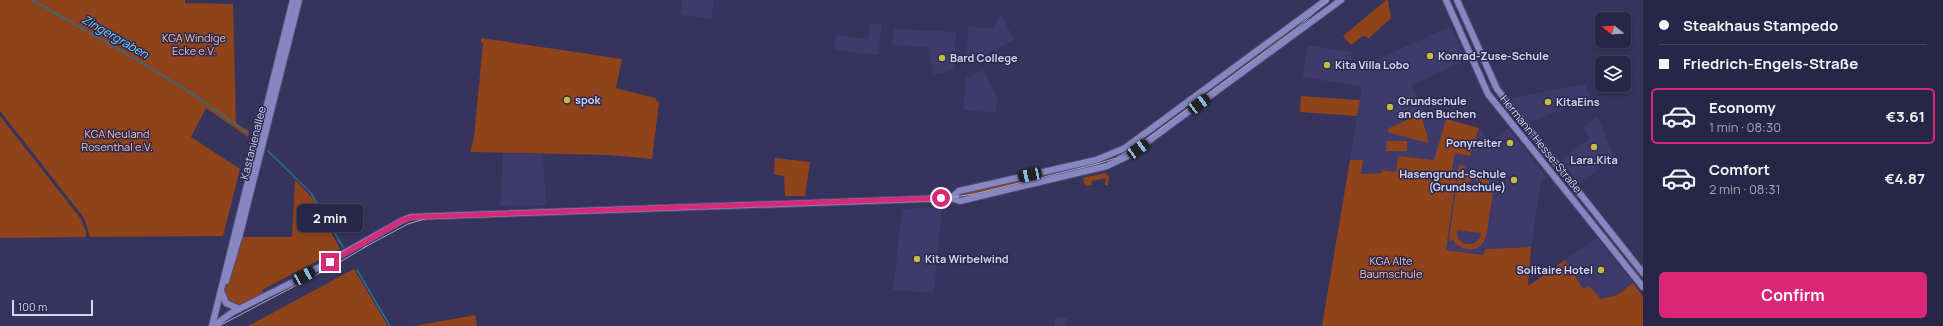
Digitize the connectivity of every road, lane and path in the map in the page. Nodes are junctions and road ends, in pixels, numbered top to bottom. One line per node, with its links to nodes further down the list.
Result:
1 (293, 0): 10 (main road, Kastanienallee)
2 (299, 0): 10 (main road, Kastanienallee)
3 (1326, 0): 7 (main road)
4 (1341, 0): 7 (main road)
5 (1446, 0): 9 (main road, Hermann-Hesse-Straße)
6 (1457, 0): 8 (main road, Hermann-Hesse-Straße)
7 (951, 198): 11 (main road)
8 (1643, 273)
9 (1643, 287)
10 (222, 290): 11 (main road); 12 (main road, Kastanienallee)
11 (240, 309): 12 (main road)
12 (213, 326)

